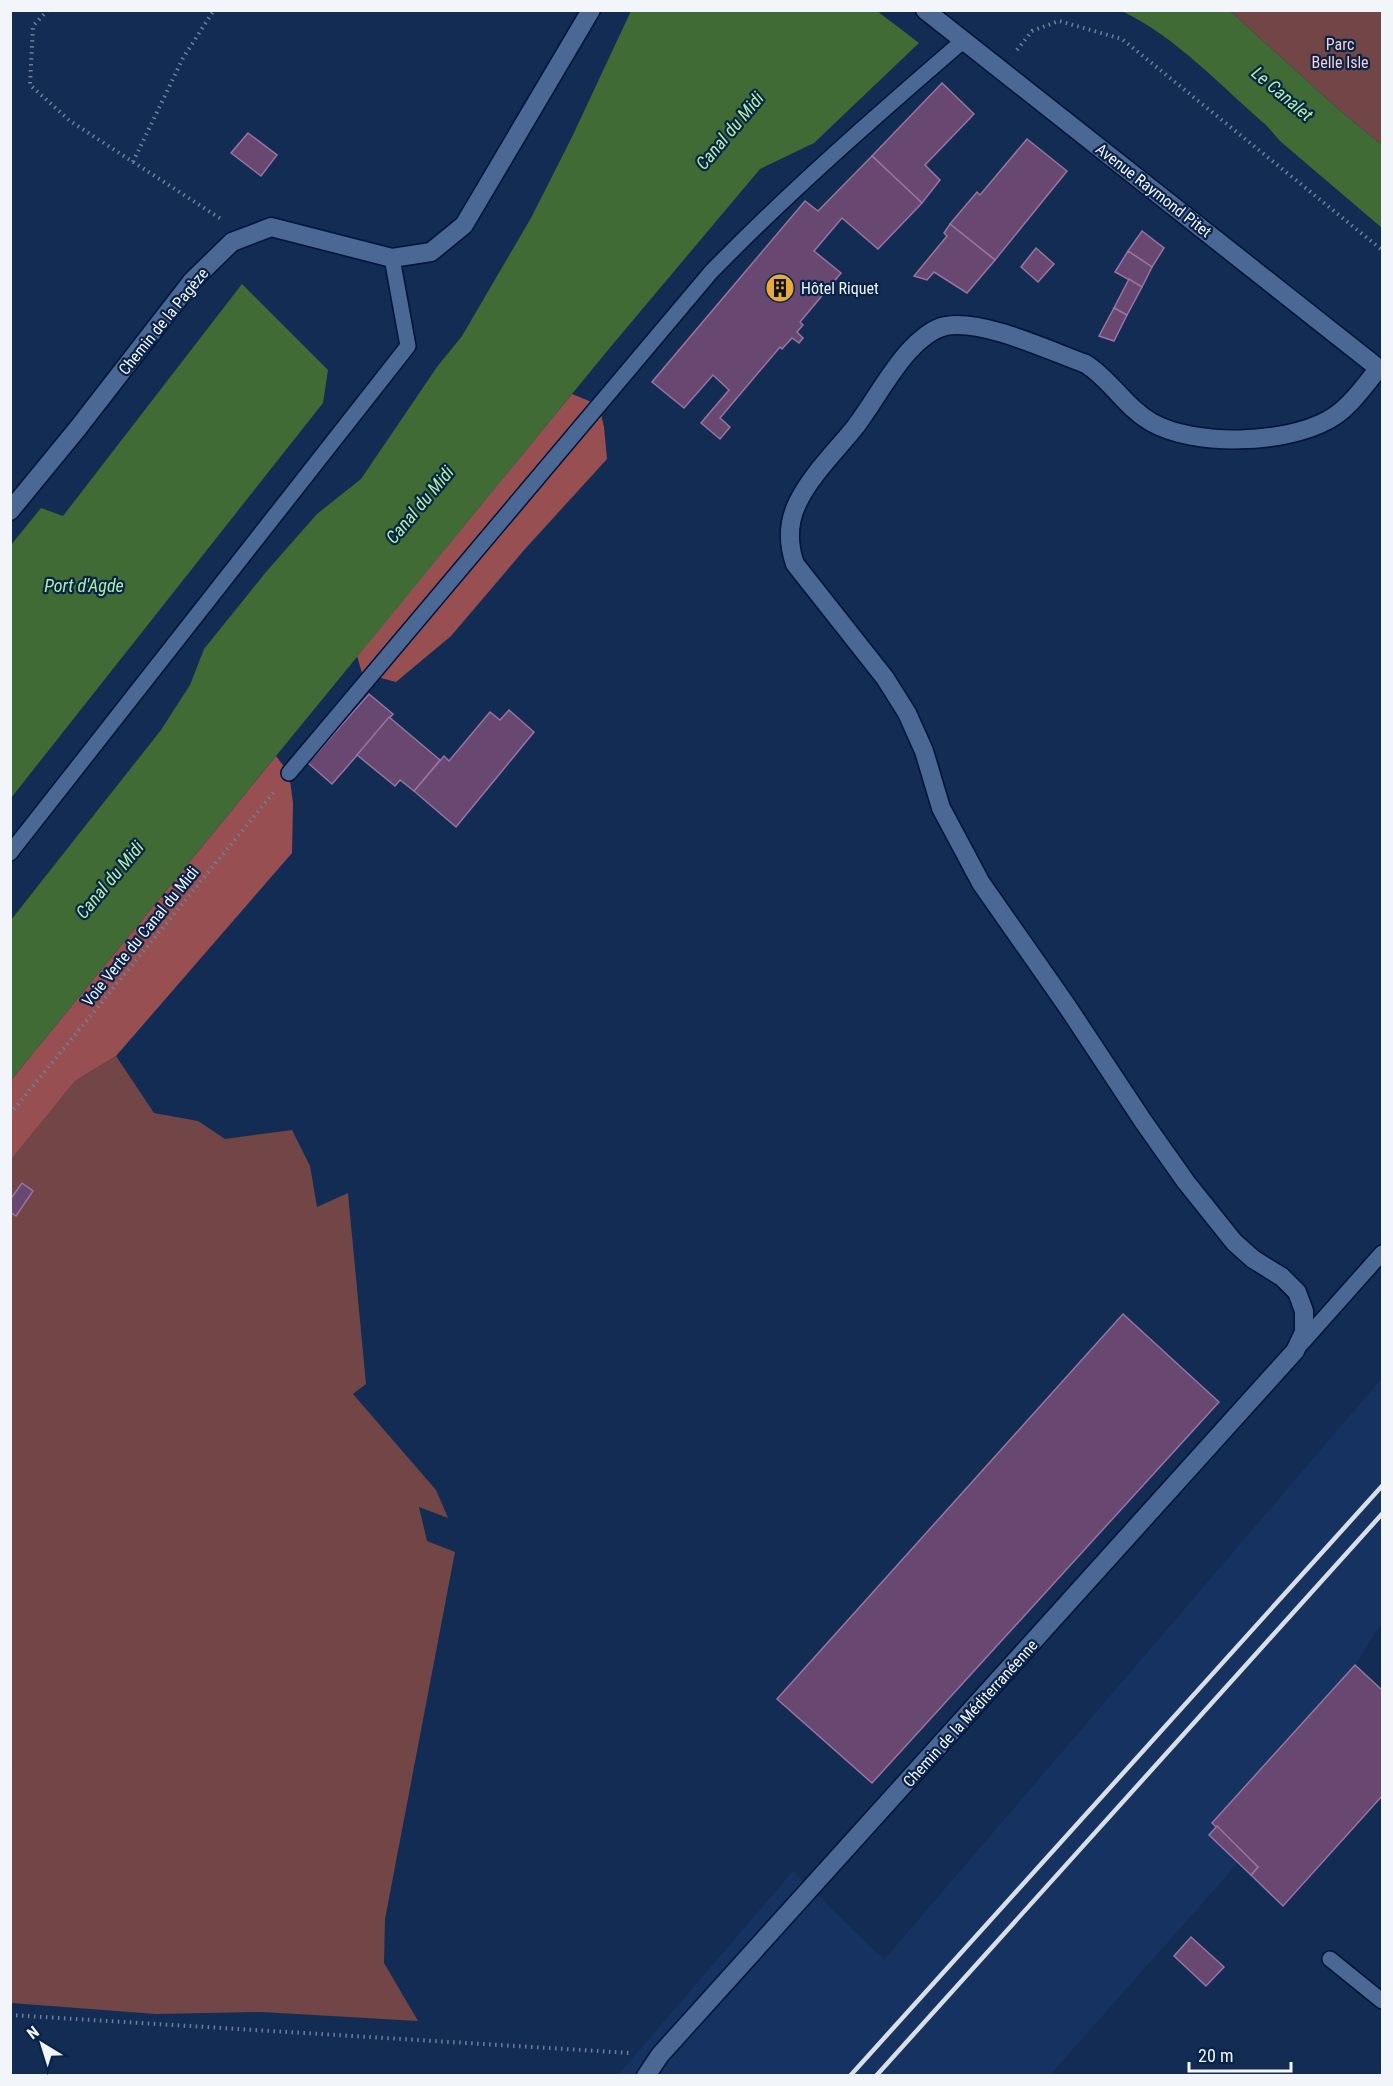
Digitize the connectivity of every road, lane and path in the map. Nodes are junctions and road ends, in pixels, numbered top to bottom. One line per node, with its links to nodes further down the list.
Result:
1 (48, 10): 7 (path)
2 (214, 10): 7 (path)
3 (591, 10): 10 (street, Chemin de la Pagèze)
4 (925, 10): 5 (street, Avenue Raymond Pitet)
5 (964, 40): 6 (street, Avenue Raymond Pitet); 13 (lane)
6 (1001, 70): 9 (path); 11 (street, Avenue Raymond Pitet)
7 (133, 162): 8 (path)
8 (247, 236): 10 (street, Chemin de la Pagèze); 12 (street, Chemin de la Pagèze)
9 (1383, 250)
10 (392, 258): 14 (lane)
11 (1381, 370): 17 (street)
12 (10, 511)
13 (289, 773): 15 (path, Voie Verte du Canal du Midi)
14 (10, 853)
15 (10, 1114)
16 (1383, 1253): 17 (lane)
17 (1295, 1351): 21 (street, Chemin de la Méditerranéenne)
18 (1330, 1959): 19 (lane)
19 (1383, 2001)
20 (10, 2015): 21 (path)
21 (660, 2055): 22 (street, Chemin de la Méditerranéenne)
22 (646, 2076)

